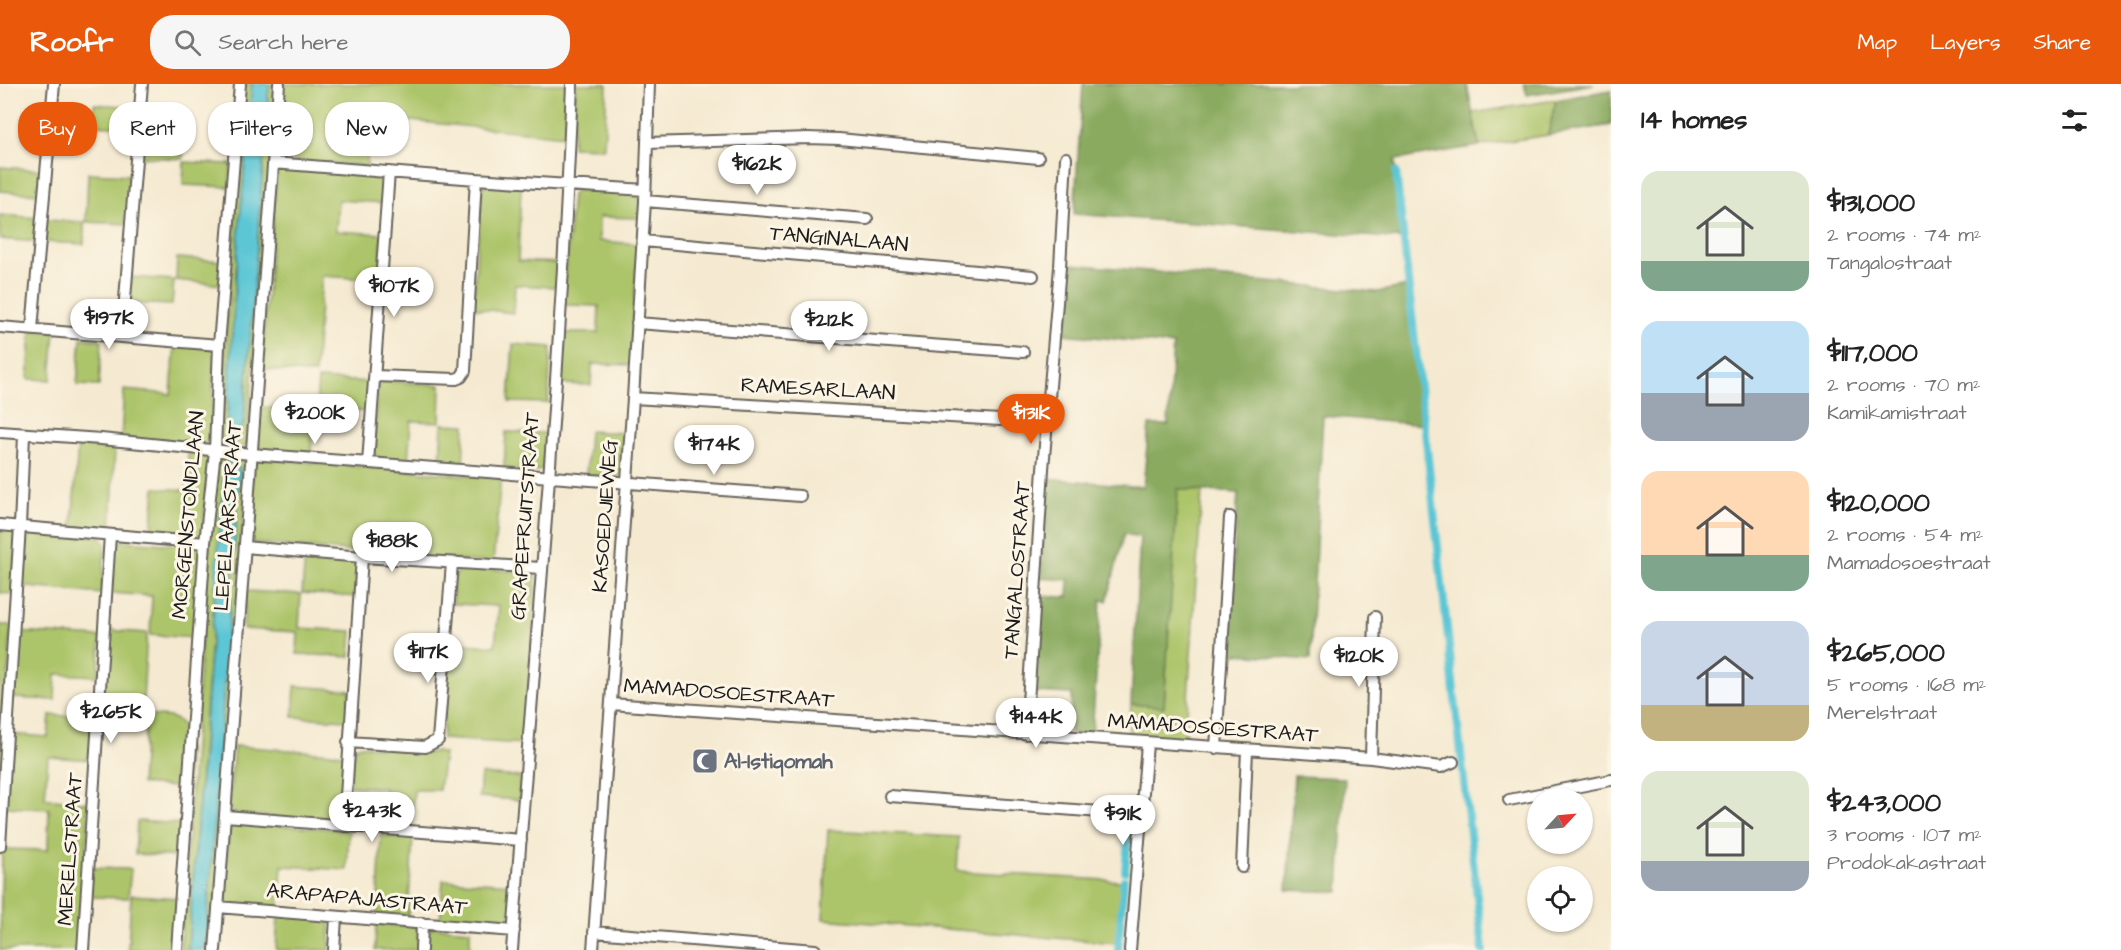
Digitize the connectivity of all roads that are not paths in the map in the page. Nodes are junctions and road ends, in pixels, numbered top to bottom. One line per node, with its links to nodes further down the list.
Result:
1 (54, 84): 20 (street)
2 (142, 84): 21 (street)
3 (240, 84): 22 (street, MORGENSTONDLAAN)
4 (279, 84): 10 (street, LEPELAARSTRAAT)
5 (572, 84): 13 (street, GRAPEFRUITSTRAAT)
6 (652, 84): 7 (street, KASOEDJIEWEG)
7 (647, 143): 8 (street); 14 (street, KASOEDJIEWEG)
8 (1038, 158)
9 (1066, 158): 46 (street, TANGALOSTRAAT)
10 (273, 163): 11 (street); 30 (street, LEPELAARSTRAAT)
11 (389, 172): 12 (street); 24 (street)
12 (476, 179): 13 (street); 24 (street)
13 (568, 185): 14 (street); 32 (street, GRAPEFRUITSTRAAT)
14 (645, 195): 15 (street); 16 (street, KASOEDJIEWEG)
15 (867, 219)
16 (643, 241): 17 (street, TANGINALAAN); 18 (street, KASOEDJIEWEG)
17 (1033, 276)
18 (638, 324): 23 (street); 25 (street, KASOEDJIEWEG)
19 (0, 327): 20 (street)
20 (32, 329): 21 (street)
21 (122, 337): 22 (street)
22 (219, 345): 29 (street, MORGENSTONDLAAN)
23 (1023, 352)
24 (375, 376): 31 (street)
25 (633, 398): 26 (street, RAMESARLAAN); 33 (street, KASOEDJIEWEG)
26 (1000, 420)
27 (0, 432): 28 (street)
28 (24, 435): 29 (street); 37 (street)
29 (215, 451): 30 (street); 39 (street, MORGENSTONDLAAN)
30 (251, 454): 31 (street); 40 (street, LEPELAARSTRAAT)
31 (368, 463): 32 (street)
32 (548, 478): 33 (street); 43 (street, GRAPEFRUITSTRAAT)
33 (627, 484): 34 (street); 45 (street, KASOEDJIEWEG)
34 (800, 496)
35 (1230, 517): 49 (street)
36 (0, 525): 37 (street)
37 (20, 526): 38 (street); 60 (street)
38 (110, 535): 39 (street); 67 (street, MERELSTRAAT)
39 (205, 543): 68 (street, MORGENSTONDLAAN)
40 (245, 548): 41 (street); 57 (street, LEPELAARSTRAAT)
41 (362, 557): 42 (street); 47 (street)
42 (452, 563): 43 (street); 47 (street)
43 (541, 568): 59 (street, GRAPEFRUITSTRAAT)
44 (1375, 617): 51 (street)
45 (611, 704): 46 (street, MAMADOSOESTRAAT); 66 (street, KASOEDJIEWEG)
46 (1026, 734): 48 (street, MAMADOSOESTRAAT)
47 (348, 742): 58 (street)
48 (1147, 744): 49 (street, MAMADOSOESTRAAT); 56 (street)
49 (1216, 748): 50 (street, MAMADOSOESTRAAT)
50 (1247, 750): 51 (street, MAMADOSOESTRAAT); 61 (street)
51 (1371, 758): 52 (street, MAMADOSOESTRAAT)
52 (1453, 762)
53 (1611, 780): 55 (street)
54 (890, 796): 56 (street)
55 (1509, 800)
56 (1140, 814): 75 (street)
57 (226, 816): 58 (street); 62 (street, LEPELAARSTRAAT)
58 (344, 826): 59 (street)
59 (521, 840): 65 (street, GRAPEFRUITSTRAAT)
60 (0, 846)
61 (1242, 867)
62 (218, 907): 63 (street, ARAPAPAJASTRAAT); 69 (street, LEPELAARSTRAAT)
63 (336, 917): 64 (street, ARAPAPAJASTRAAT); 70 (street)
64 (422, 923): 65 (street, ARAPAPAJASTRAAT); 71 (street)
65 (514, 931): 72 (street, GRAPEFRUITSTRAAT)
66 (594, 932): 73 (street, KASOEDJIEWEG); 74 (street)
67 (83, 950)
68 (177, 950)
69 (215, 950)
70 (334, 950)
71 (421, 950)
72 (512, 950)
73 (593, 950)
74 (815, 950)
75 (1130, 950)

